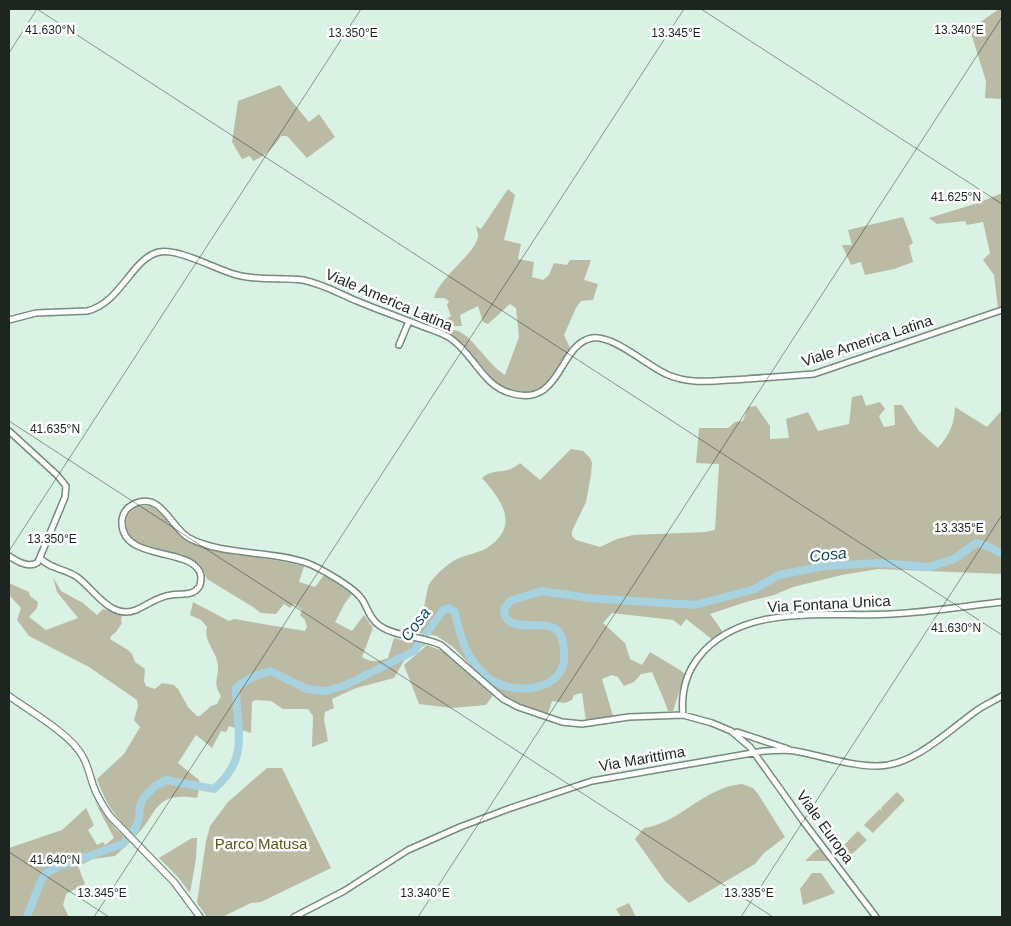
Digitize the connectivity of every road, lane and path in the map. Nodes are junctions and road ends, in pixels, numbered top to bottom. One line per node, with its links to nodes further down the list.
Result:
1 (1002, 310): 3 (main road, Viale America Latina)
2 (9, 320): 3 (main road, Viale America Latina)
3 (409, 321): 4 (main road)
4 (399, 344)
5 (9, 431): 7 (main road)
6 (9, 556): 7 (main road)
7 (40, 558): 11 (main road)
8 (1002, 602): 11 (main road, Via Fontana Unica)
9 (9, 696): 15 (main road)
10 (1002, 696): 13 (main road, Via Marittima)
11 (683, 715): 12 (main road)
12 (731, 731): 13 (main road); 14 (main road, Viale Europa)
13 (792, 750): 14 (main road, Via Marittima)
14 (754, 752): 16 (main road, Via Marittima); 17 (main road, Viale Europa)
15 (200, 917)
16 (294, 917)
17 (876, 917)

